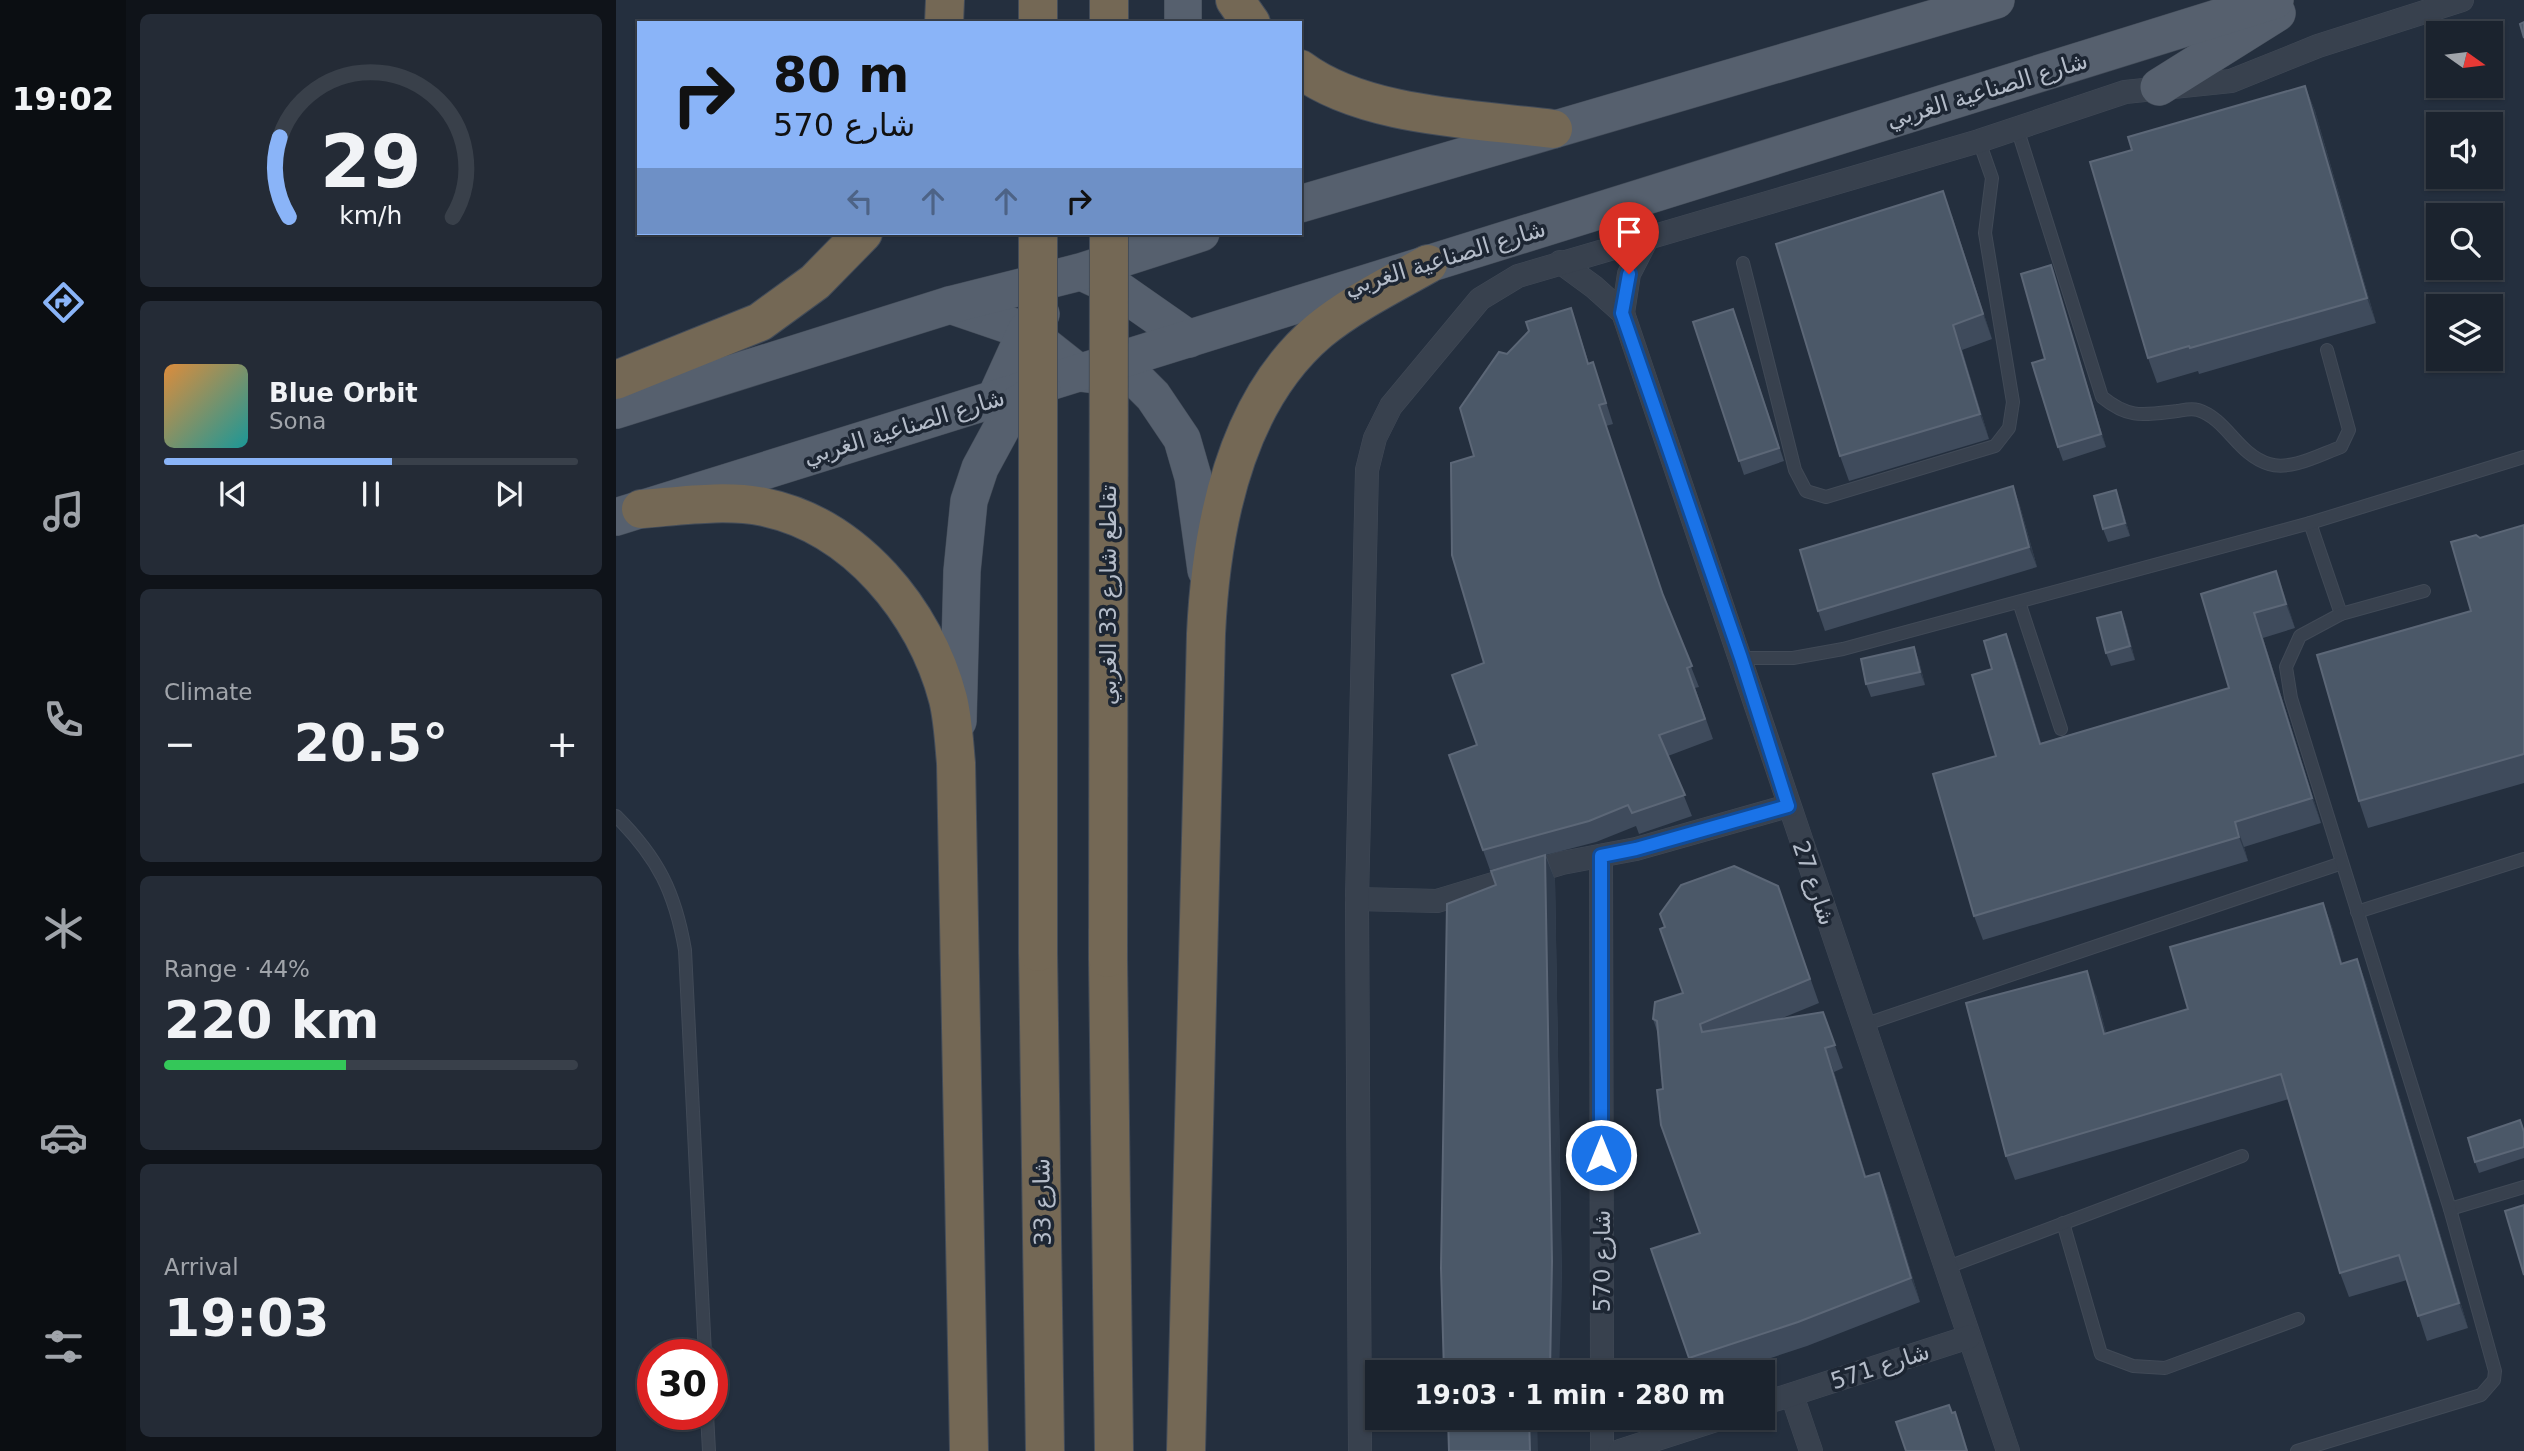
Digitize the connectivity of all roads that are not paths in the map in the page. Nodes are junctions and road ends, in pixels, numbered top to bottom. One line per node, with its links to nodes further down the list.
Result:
1 (946, 0): 11 (highway)
2 (961, 0): 12 (main road)
3 (1038, 0): 13 (highway)
4 (1109, 0): 14 (highway)
5 (1184, 0): 15 (main road)
6 (1235, 0): 16 (highway)
7 (1996, 0): 20 (main road)
8 (2274, 0): 33 (main road, شارع الصناعية الغربي)
9 (2298, 0): 18 (main road)
10 (2462, 0): 18 (street, شارع الصناعية الغربي)
11 (944, 21)
12 (962, 21)
13 (1038, 21)
14 (1109, 21)
15 (1183, 21)
16 (1250, 21)
17 (1302, 70): 20 (highway)
18 (2159, 87): 19 (street, شارع الصناعية الغربي)
19 (2017, 128): 21 (street, شارع الصناعية الغربي); 40 (lane)
20 (1553, 129): 22 (main road)
21 (1979, 141): 29 (street, شارع الصناعية الغربي); 32 (lane)
22 (1302, 203)
23 (861, 235): 42 (highway)
24 (1022, 235): 34 (main road)
25 (1038, 235): 79 (highway, شارع 33, bridge)
26 (1108, 235): 80 (highway, تقاطع شارع 33 الغربي, bridge)
27 (1112, 235): 34 (main road)
28 (1194, 235): 30 (main road)
29 (1647, 239): 31 (street, شارع الصناعية الغربي); 37 (street, شارع 27)
30 (1151, 248): 34 (main road); 35 (main road)
31 (1560, 262): 37 (street, شارع 27); 60 (street, شارع الصناعية الغربي)
32 (1743, 263)
33 (1428, 264): 39 (main road, شارع الصناعية الغربي); 49 (highway)
34 (1080, 272): 35 (main road); 36 (main road); 38 (main road)
35 (1116, 288): 39 (main road); 41 (main road)
36 (950, 305): 38 (main road); 44 (main road)
37 (1622, 313): 52 (street, شارع 27)
38 (1026, 331): 41 (main road); 43 (main road)
39 (1189, 338): 41 (main road, شارع الصناعية الغربي)
40 (2327, 350)
41 (1079, 373): 43 (main road, شارع الصناعية الغربي); 49 (main road); 54 (main road)
42 (616, 380)
43 (995, 399): 46 (main road, شارع الصناعية الغربي)
44 (616, 410)
45 (2524, 457): 47 (lane)
46 (628, 513): 54 (highway)
47 (2311, 523): 50 (lane); 51 (lane)
48 (2424, 591): 51 (lane)
49 (1208, 592): 81 (highway)
50 (2019, 602): 52 (lane); 53 (lane)
51 (2341, 614): 59 (lane)
52 (1741, 658): 55 (street, شارع 27)
53 (2062, 729)
54 (957, 762): 78 (highway)
55 (1788, 806): 57 (street); 62 (street, شارع 27)
56 (616, 816): 70 (lane)
57 (1601, 856): 60 (street); 71 (street, شارع 570)
58 (2524, 859): 61 (lane)
59 (2342, 863): 61 (lane); 62 (lane)
60 (1357, 899): 82 (street, شارع الصناعية الغربي)
61 (2357, 912): 65 (lane)
62 (1863, 1025): 67 (street, شارع 27)
63 (2242, 1156): 66 (lane)
64 (2524, 1187): 65 (lane)
65 (2450, 1209): 87 (lane)
66 (2063, 1223): 67 (lane); 68 (lane)
67 (1945, 1268): 69 (street, شارع 27)
68 (2298, 1319)
69 (1969, 1337): 72 (street, شارع 571); 86 (street, شارع 27)
70 (704, 1339)
71 (1602, 1360)
72 (1791, 1395): 73 (street, شارع 571); 85 (street)
73 (1775, 1400)
74 (708, 1430): 77 (lane)
75 (1602, 1430): 83 (street)
76 (1685, 1430): 84 (street)
77 (709, 1451)
78 (969, 1451)
79 (1045, 1451)
80 (1114, 1451)
81 (1186, 1451)
82 (1360, 1451)
83 (1602, 1451)
84 (1620, 1451)
85 (1811, 1451)
86 (2008, 1451)
87 (2297, 1451)

